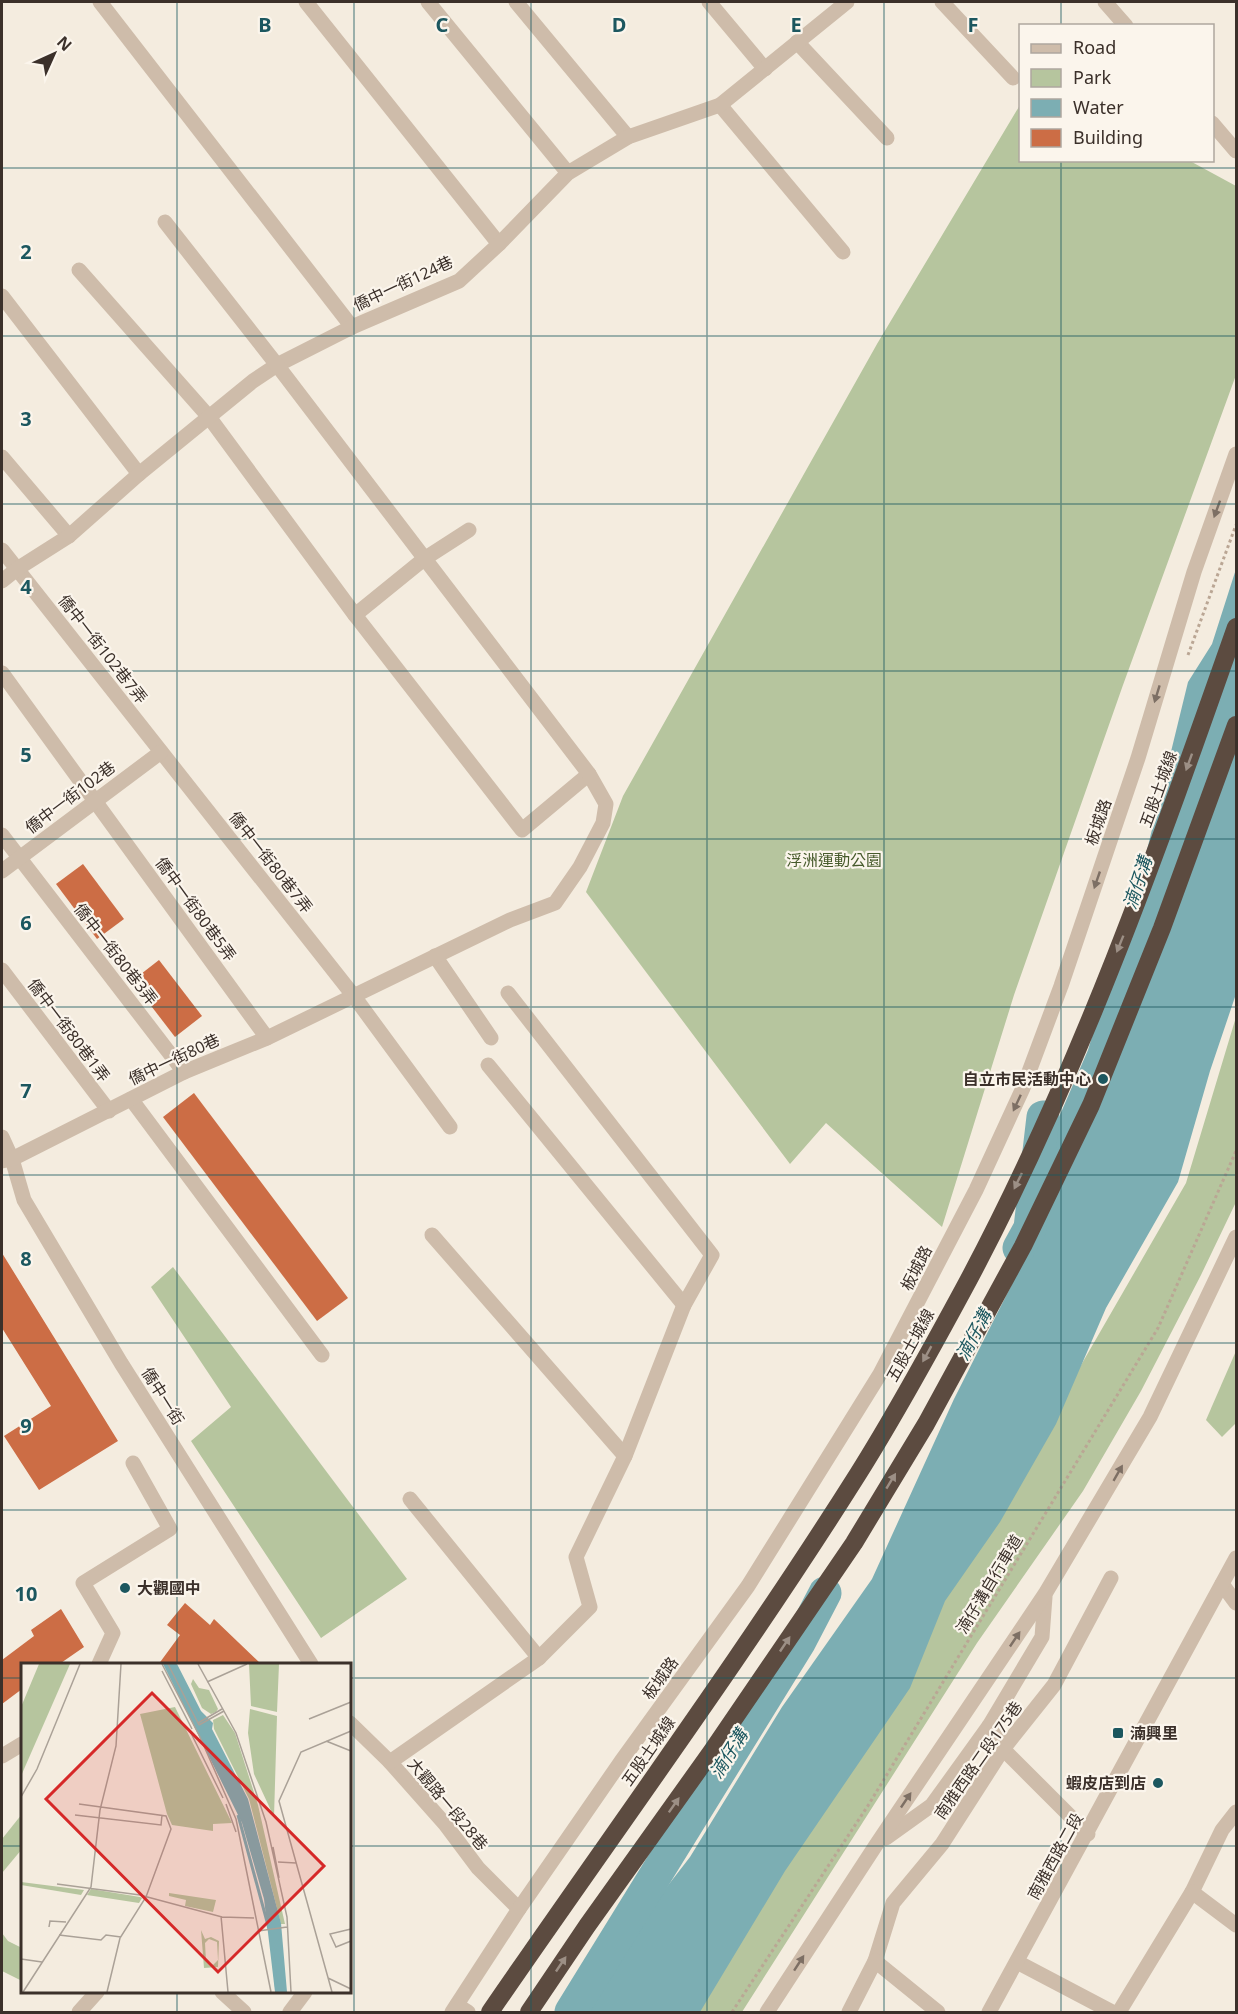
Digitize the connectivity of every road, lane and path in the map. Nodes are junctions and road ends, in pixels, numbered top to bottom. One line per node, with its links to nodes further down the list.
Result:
1 (100, 2): 24 (street)
2 (306, 2): 20 (street)
3 (428, 2): 18 (street)
4 (516, 2): 15 (street)
5 (709, 2): 11 (street)
6 (847, 2): 10 (street, 僑中一街124巷)
7 (942, 2): 12 (street)
8 (1105, 2): 9 (street)
9 (1124, 24)
10 (797, 42): 11 (street, 僑中一街124巷); 16 (street)
11 (765, 69): 13 (street, 僑中一街124巷)
12 (1013, 78)
13 (720, 105): 15 (street, 僑中一街124巷); 21 (street)
14 (1214, 125): 17 (street)
15 (628, 137): 18 (street, 僑中一街124巷)
16 (887, 138)
17 (1236, 151)
18 (568, 173): 20 (street, 僑中一街124巷)
19 (165, 222): 25 (street, 僑中一街80巷)
20 (499, 244): 24 (street, 僑中一街124巷)
21 (843, 252)
22 (79, 270): 26 (street)
23 (2, 296): 29 (street)
24 (352, 327): 25 (street, 僑中一街124巷)
25 (277, 365): 26 (street, 僑中一街124巷); 34 (street, 僑中一街80巷)
26 (209, 417): 29 (street, 僑中一街124巷); 37 (street)
27 (1236, 454): 87 (street, 板城路, one-way to 87)
28 (2, 457): 32 (street)
29 (139, 474): 32 (street, 僑中一街124巷)
30 (1236, 525): 39 (path)
31 (469, 530): 34 (street)
32 (69, 536): 35 (street, 僑中一街124巷)
33 (2, 550): 35 (street, 僑中一街102巷7弄)
34 (424, 559): 37 (street); 43 (street, 僑中一街80巷)
35 (17, 569): 36 (street, 僑中一街124巷); 42 (street, 僑中一街102巷7弄)
36 (2, 581)
37 (355, 615): 43 (street)
38 (1236, 627): 98 (highway, 五股土城線, one-way to 98)
39 (1188, 656)
40 (2, 673): 44 (street, 僑中一街80巷5弄)
41 (1236, 725): 99 (highway, one-way to 41)
42 (161, 752): 44 (street, 僑中一街102巷); 51 (street, 僑中一街80巷7弄)
43 (589, 774): 48 (street, 僑中一街80巷)
44 (96, 801): 46 (street, 僑中一街102巷); 52 (street, 僑中一街80巷5弄)
45 (2, 835): 46 (street, 僑中一街80巷3弄)
46 (19, 858): 47 (street, 僑中一街102巷); 55 (street, 僑中一街80巷3弄)
47 (2, 871)
48 (435, 956): 51 (street, 僑中一街80巷); 53 (street)
49 (2, 970): 57 (street, 僑中一街80巷1弄)
50 (508, 993): 64 (street)
51 (353, 995): 52 (street, 僑中一街80巷); 58 (street, 僑中一街80巷7弄)
52 (267, 1038): 55 (street, 僑中一街80巷)
53 (490, 1038)
54 (488, 1065): 64 (street)
55 (184, 1072): 56 (street, 僑中一街80巷)
56 (131, 1099): 57 (street, 僑中一街80巷); 65 (street)
57 (109, 1111): 61 (street, 僑中一街80巷)
58 (450, 1127)
59 (2, 1137): 61 (street, 僑中一街)
60 (1236, 1151): 100 (path, 湳仔溝自行車道)
61 (7, 1160): 76 (street, 僑中一街)
62 (432, 1235): 66 (street)
63 (1236, 1237): 72 (street, one-way to 63)
64 (684, 1305): 66 (street)
65 (322, 1354)
66 (625, 1456): 74 (street)
67 (133, 1463): 75 (street)
68 (410, 1499): 74 (street)
69 (1236, 1558): 71 (street, 南雅西路二段)
70 (1111, 1578): 80 (street, 南雅西路二段175巷)
71 (1222, 1584): 73 (street); 84 (street, 南雅西路二段)
72 (1045, 1594): 78 (street); 85 (street, one-way to 72)
73 (1236, 1603)
74 (539, 1658): 82 (street)
75 (100, 1663)
76 (310, 1663)
77 (351, 1724): 82 (street, 大觀路一段28巷)
78 (989, 1726): 80 (street); 85 (street)
79 (21, 1745): 81 (street)
80 (1003, 1749): 84 (street); 89 (street, 南雅西路二段175巷)
81 (2, 1756)
82 (390, 1762): 87 (street, 大觀路一段28巷)
83 (1236, 1812): 86 (street)
84 (1088, 1834): 90 (street, 南雅西路二段)
85 (876, 1845): 101 (street, one-way to 85)
86 (1192, 1892): 88 (street); 106 (street)
87 (519, 1909): 94 (street, 板城路)
88 (1236, 1925)
89 (875, 1961): 102 (street, 南雅西路二段175巷); 103 (street)
90 (1017, 1962): 104 (street, 南雅西路二段); 105 (street)
91 (96, 1993): 95 (street)
92 (223, 1993): 96 (street)
93 (304, 1993): 97 (street)
94 (459, 2010)
95 (80, 2013)
96 (244, 2013)
97 (290, 2013)
98 (490, 2013)
99 (529, 2013)
100 (732, 2013)
101 (767, 2013)
102 (849, 2013)
103 (938, 2013)
104 (989, 2013)
105 (1112, 2013)
106 (1119, 2013)

